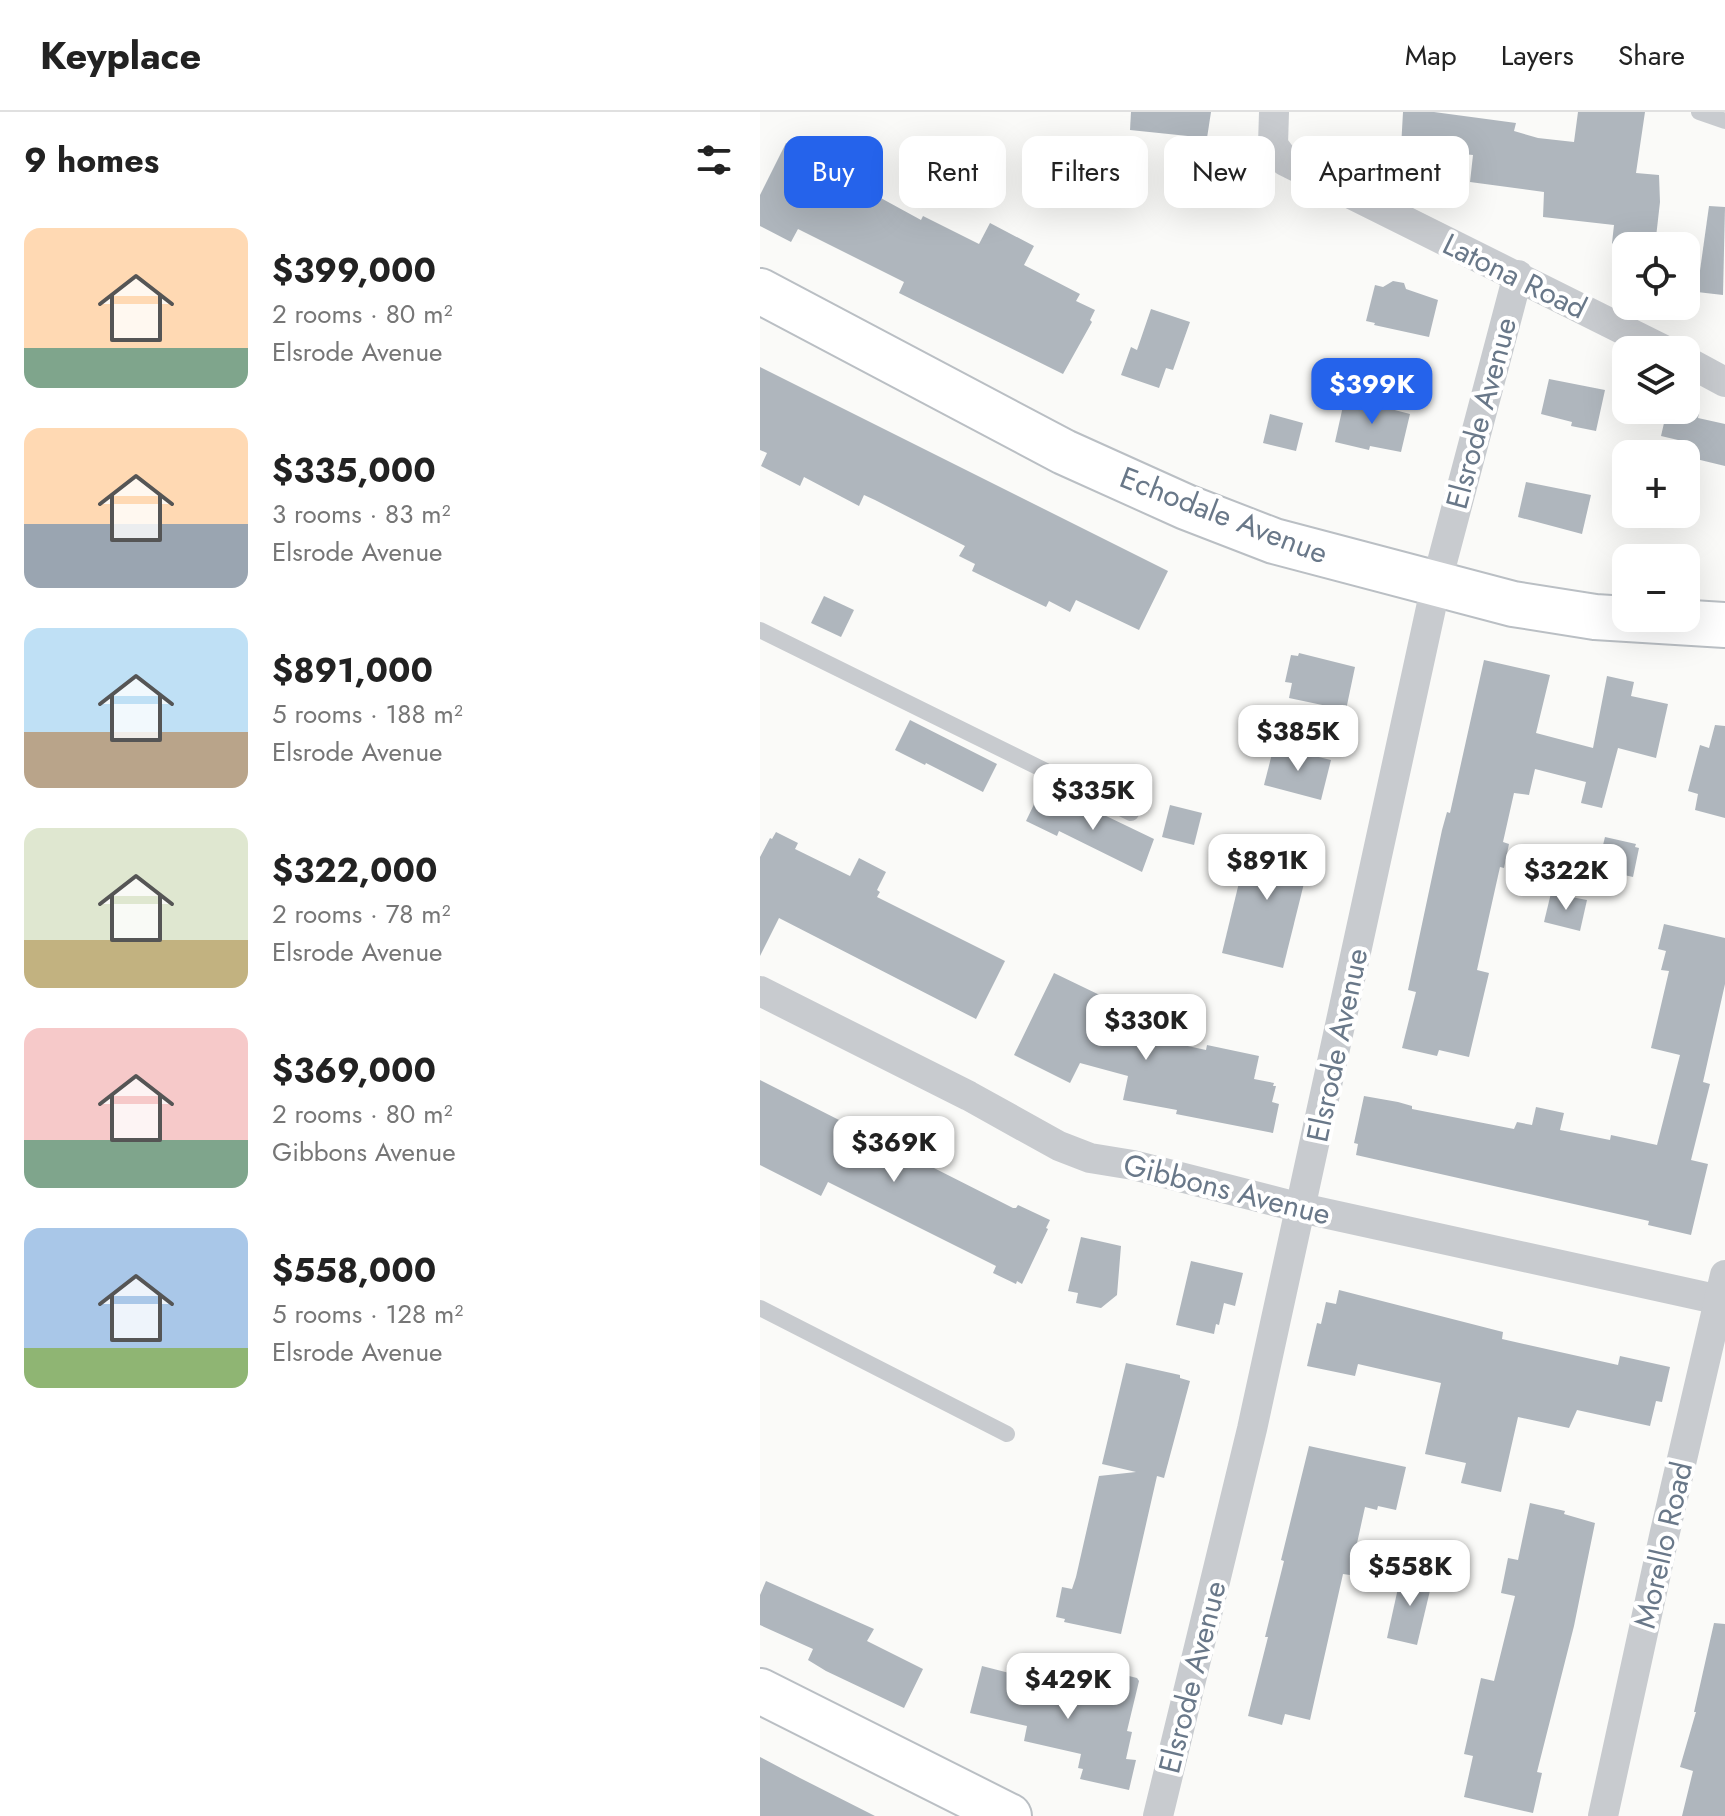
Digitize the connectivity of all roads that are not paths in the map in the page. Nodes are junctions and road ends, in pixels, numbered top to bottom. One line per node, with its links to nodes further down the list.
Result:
1 (1274, 112): 4 (street, Latona Road)
2 (1699, 112): 3 (lane)
3 (1725, 121)
4 (1518, 275): 6 (street, Latona Road); 9 (street, Elsrode Avenue)
5 (760, 291): 9 (main road, Echodale Avenue)
6 (1637, 336)
7 (1700, 369): 8 (street)
8 (1725, 382)
9 (1436, 585): 10 (main road, Echodale Avenue); 14 (street, Elsrode Avenue)
10 (1725, 625)
11 (760, 630): 12 (lane)
12 (1131, 813)
13 (760, 991): 14 (street, Gibbons Avenue)
14 (1301, 1208): 15 (street, Gibbons Avenue); 20 (street, Elsrode Avenue)
15 (1723, 1292): 21 (street, Morello Road)
16 (760, 1308): 17 (lane)
17 (1007, 1434)
18 (760, 1691): 19 (main road)
19 (1009, 1816)
20 (1158, 1816)
21 (1603, 1816)

